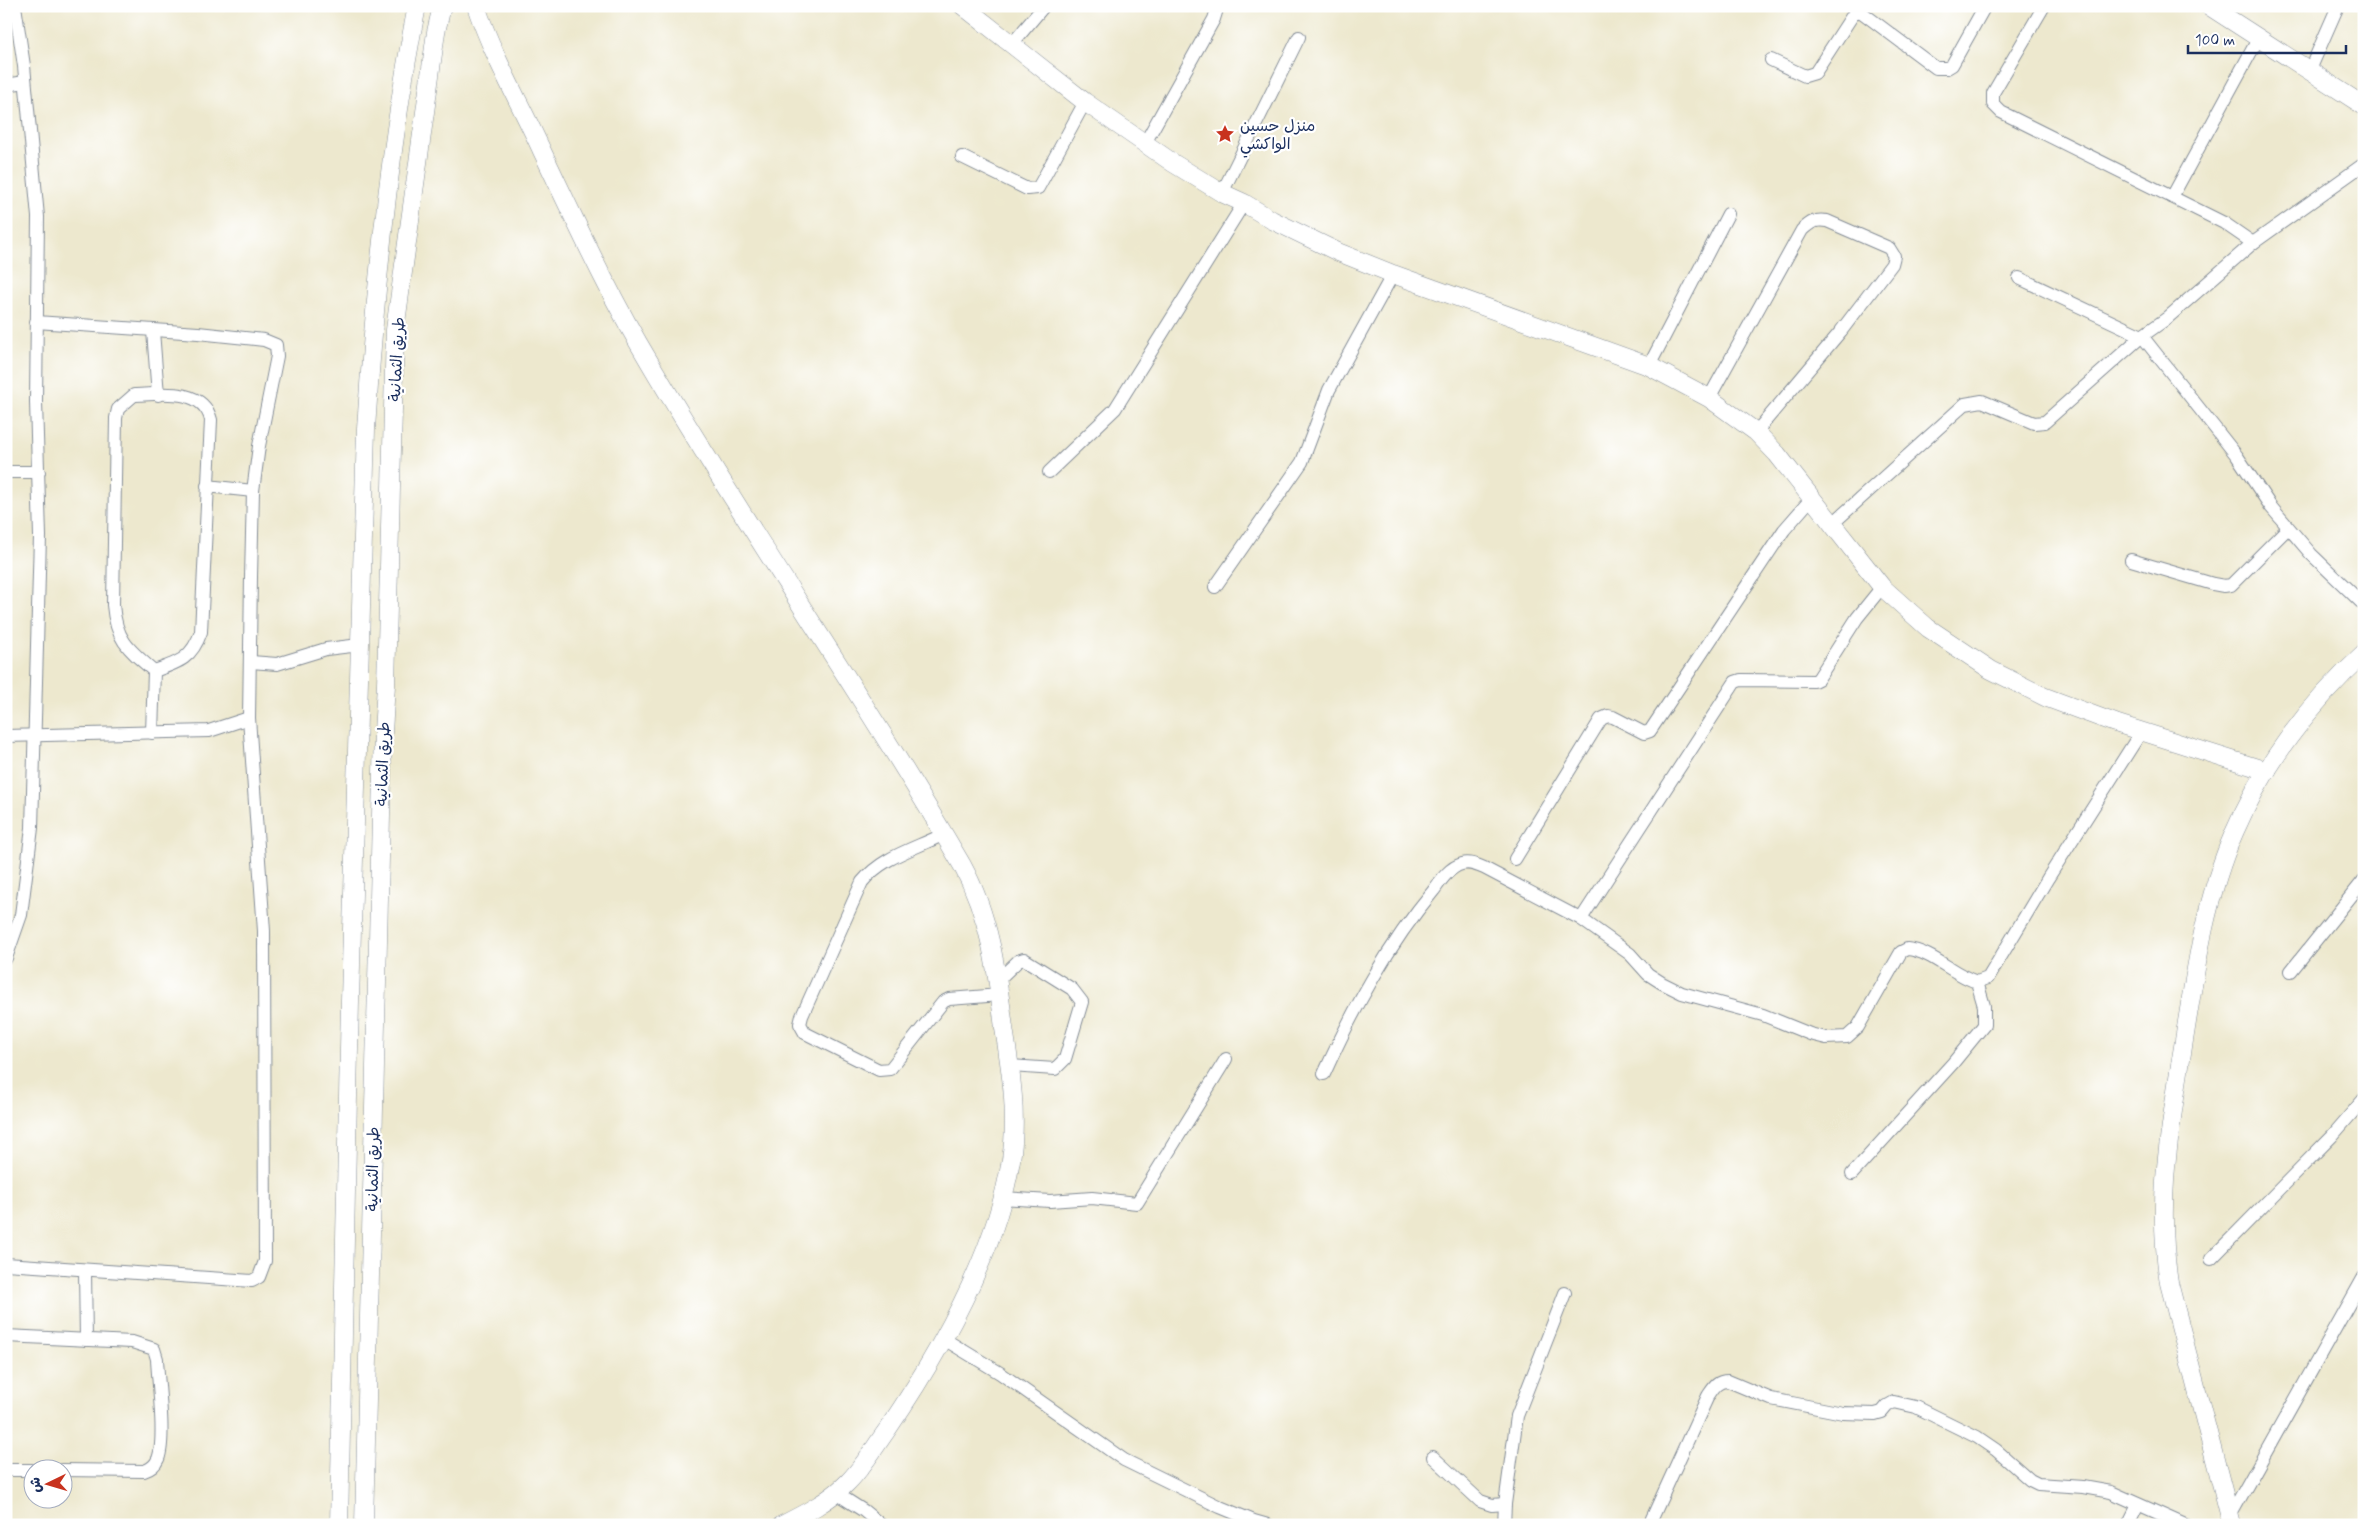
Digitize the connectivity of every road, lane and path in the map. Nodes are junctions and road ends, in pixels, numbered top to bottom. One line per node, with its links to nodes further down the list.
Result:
1 (15, 6): 17 (street)
2 (417, 6): 50 (street)
3 (442, 6): 91 (street, طريق الثمانية)
4 (476, 6): 60 (street)
5 (963, 6): 14 (street)
6 (1044, 6): 14 (street)
7 (1218, 6): 21 (street)
8 (1985, 6): 15 (street)
9 (2044, 6): 25 (street)
10 (2209, 6): 13 (street)
11 (2338, 6): 16 (street)
12 (1299, 37): 24 (street)
13 (2258, 39): 16 (street); 25 (street)
14 (1012, 44): 19 (street)
15 (1771, 60)
16 (2309, 72): 20 (street)
17 (25, 82): 18 (street); 31 (street)
18 (6, 85)
19 (1085, 102): 21 (street); 22 (street)
20 (2364, 106)
21 (1145, 143): 24 (street)
22 (962, 157)
23 (2364, 164): 28 (street)
24 (1222, 193): 26 (street)
25 (2172, 197): 28 (street)
26 (1244, 203): 29 (street); 40 (street)
27 (1728, 214): 34 (street)
28 (2253, 243): 33 (street)
29 (1393, 274): 34 (street); 47 (street)
30 (2020, 278): 33 (street)
31 (36, 322): 32 (street); 39 (street)
32 (153, 331): 35 (street); 42 (street)
33 (2142, 336): 44 (street); 45 (street)
34 (1648, 366): 36 (street)
35 (158, 394): 41 (street); 53 (street)
36 (1709, 398): 37 (street); 37 (street)
37 (1756, 432): 43 (street)
38 (6, 472): 39 (street)
39 (39, 472): 58 (street)
40 (1049, 472)
41 (208, 486): 42 (street); 53 (street)
42 (252, 491): 51 (street)
43 (1811, 499): 44 (street); 61 (street)
44 (1831, 526): 48 (street)
45 (2288, 528): 46 (street); 49 (street)
46 (2131, 560)
47 (1214, 586)
48 (1882, 587): 55 (street); 63 (street)
49 (2364, 604)
50 (360, 645): 51 (street); 90 (street)
51 (251, 662): 54 (street)
52 (2361, 663): 59 (street)
53 (154, 670): 56 (street)
54 (249, 718): 56 (street); 76 (street)
55 (2142, 732): 59 (street); 66 (street)
56 (152, 733): 58 (street)
57 (6, 736): 58 (street)
58 (33, 737): 64 (street)
59 (2267, 771): 89 (street)
60 (944, 834): 67 (street); 67 (street)
61 (1515, 859)
62 (2363, 884): 65 (street)
63 (1581, 919): 66 (street); 70 (street)
64 (6, 958)
65 (2291, 971)
66 (1977, 982): 72 (street)
67 (999, 988): 69 (street); 69 (street)
68 (1226, 1059): 73 (street)
69 (1010, 1066): 73 (street)
70 (1324, 1074)
71 (2364, 1099): 74 (street)
72 (1852, 1174)
73 (1002, 1198): 80 (street)
74 (2211, 1259)
75 (6, 1264): 76 (street)
76 (85, 1271): 81 (street)
77 (2364, 1277): 89 (street)
78 (1565, 1293): 87 (street)
79 (6, 1336): 81 (street)
80 (944, 1339): 86 (street); 94 (street)
81 (86, 1340): 85 (street)
82 (1433, 1457): 87 (street)
83 (6, 1470): 84 (street)
84 (22, 1470)
85 (72, 1470)
86 (836, 1493): 92 (street); 93 (street)
87 (1504, 1504): 95 (street)
88 (2138, 1505): 96 (street); 97 (street); 98 (street)
89 (2231, 1520)
90 (339, 1525)
91 (364, 1525)
92 (782, 1525)
93 (881, 1525)
94 (1268, 1525)
95 (1504, 1525)
96 (1649, 1525)
97 (2128, 1525)
98 (2185, 1525)

